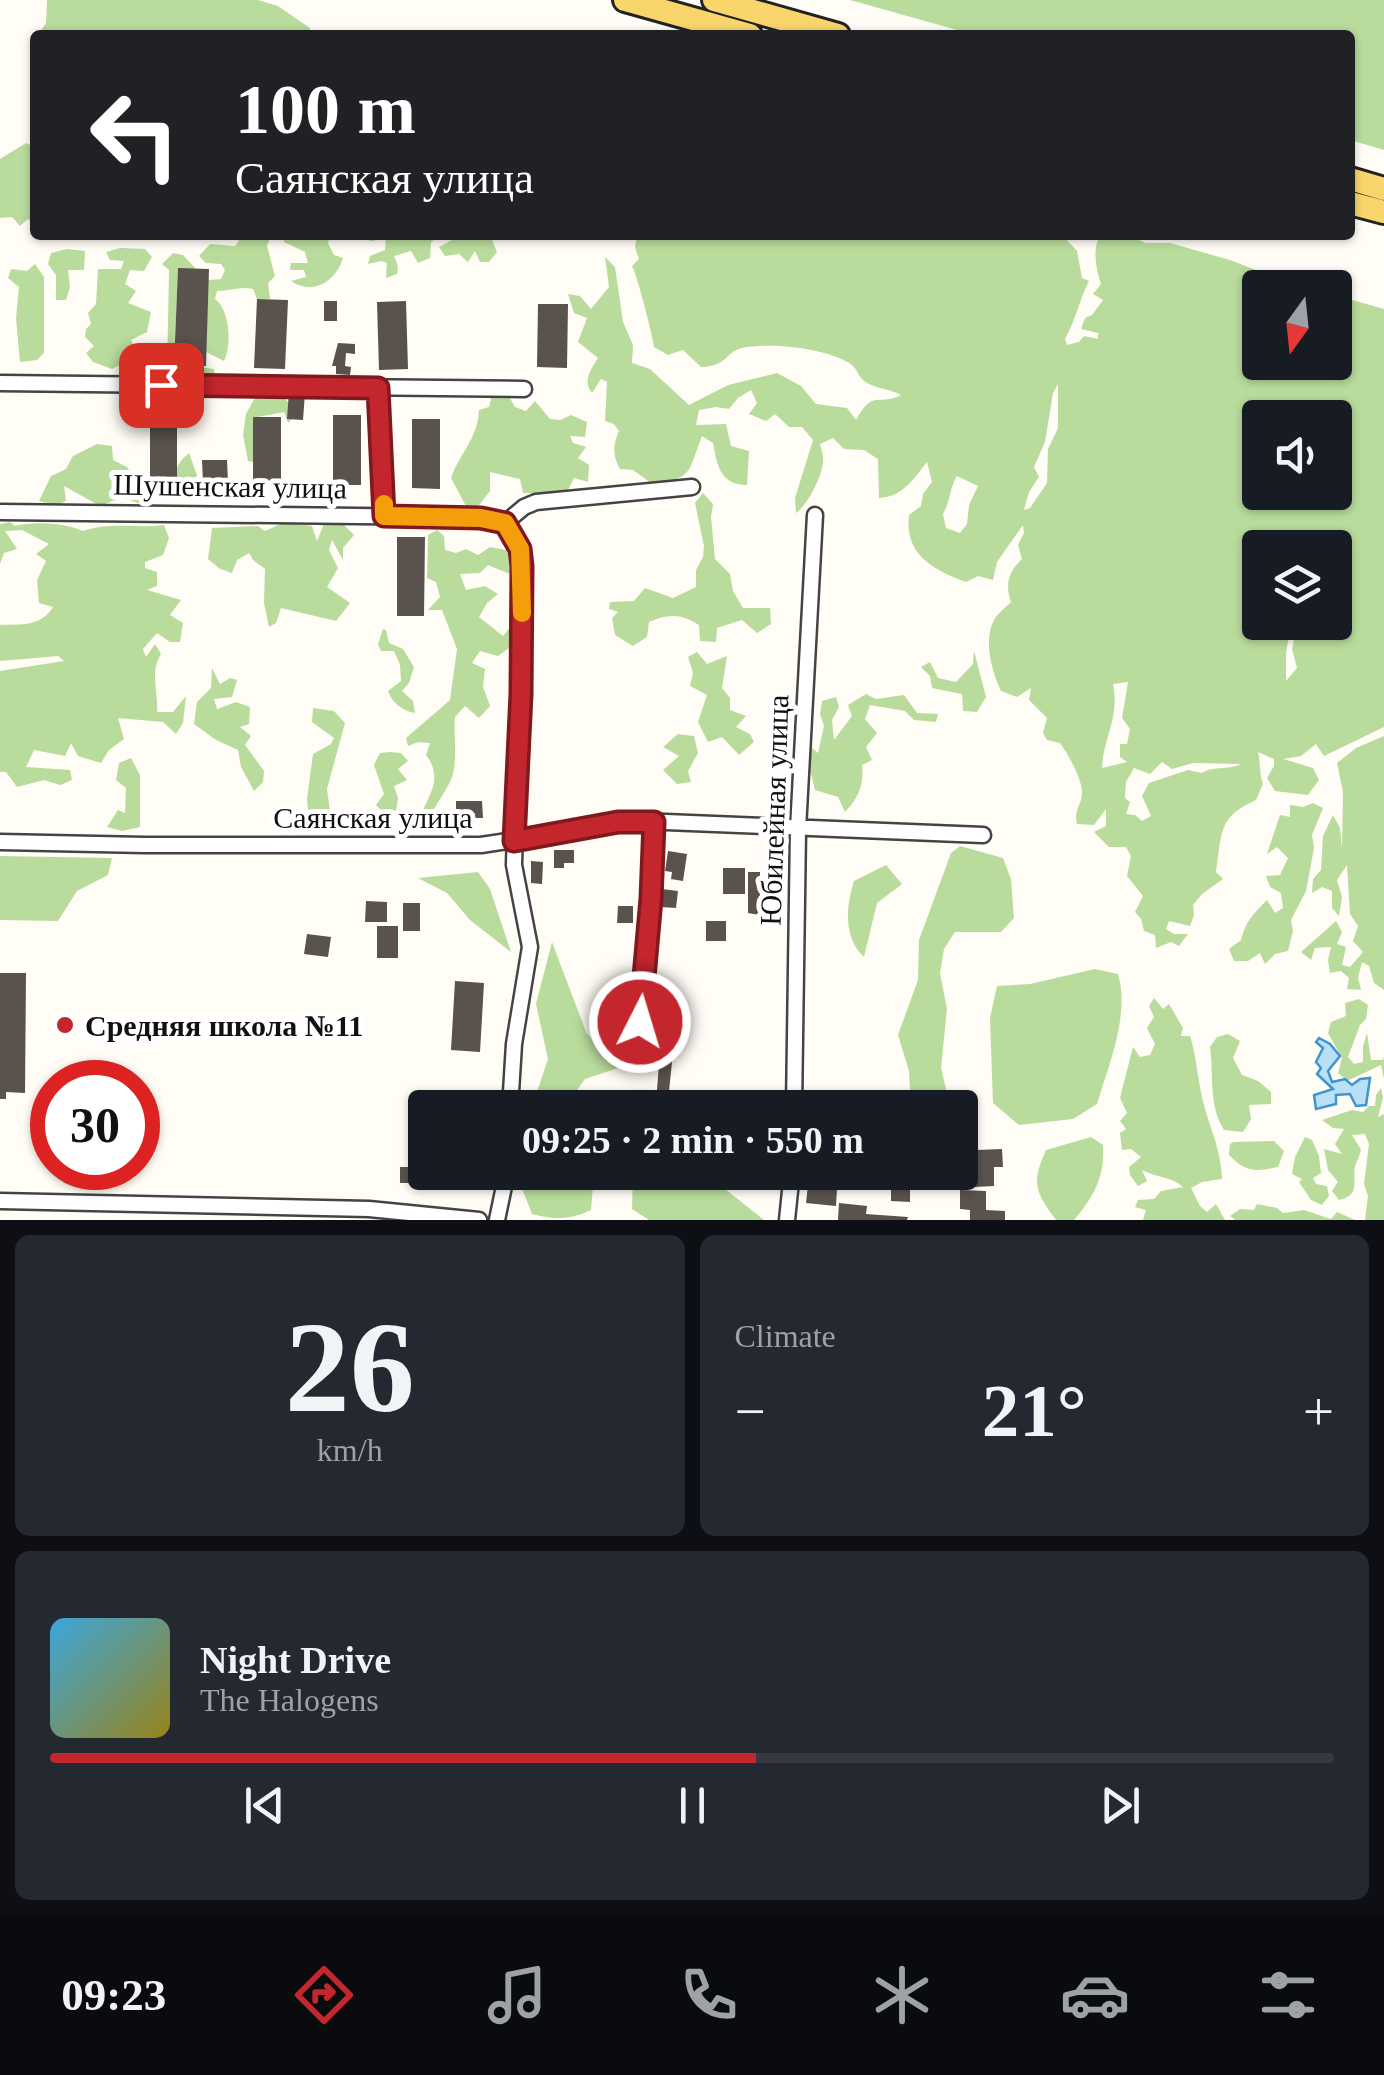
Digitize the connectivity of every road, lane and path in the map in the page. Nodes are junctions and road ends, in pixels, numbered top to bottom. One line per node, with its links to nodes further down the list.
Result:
1 (625, 0): 3 (main road)
2 (714, 0): 4 (main road)
3 (732, 30)
4 (820, 30)
5 (1355, 180): 6 (main road)
6 (1384, 189)
7 (1355, 204): 8 (main road)
8 (1384, 212)
9 (0, 384): 10 (street)
10 (378, 388): 11 (street); 15 (street)
11 (524, 389)
12 (692, 487): 16 (street)
13 (0, 512): 15 (street, Шушенская улица)
14 (814, 515): 18 (street, Юбилейная улица)
15 (384, 516): 16 (street, Шушенская улица)
16 (505, 523): 20 (street)
17 (654, 822): 18 (street, Саянская улица); 20 (street, Саянская улица); 22 (street)
18 (798, 830): 19 (street, Саянская улица); 24 (street, Юбилейная улица)
19 (983, 835)
20 (514, 841): 21 (street, Саянская улица); 23 (street)
21 (0, 842)
22 (666, 1031)
23 (511, 1090)
24 (794, 1090)
25 (503, 1190): 29 (street)
26 (790, 1190): 30 (street)
27 (0, 1201): 28 (street)
28 (478, 1220)
29 (497, 1220)
30 (788, 1220)

